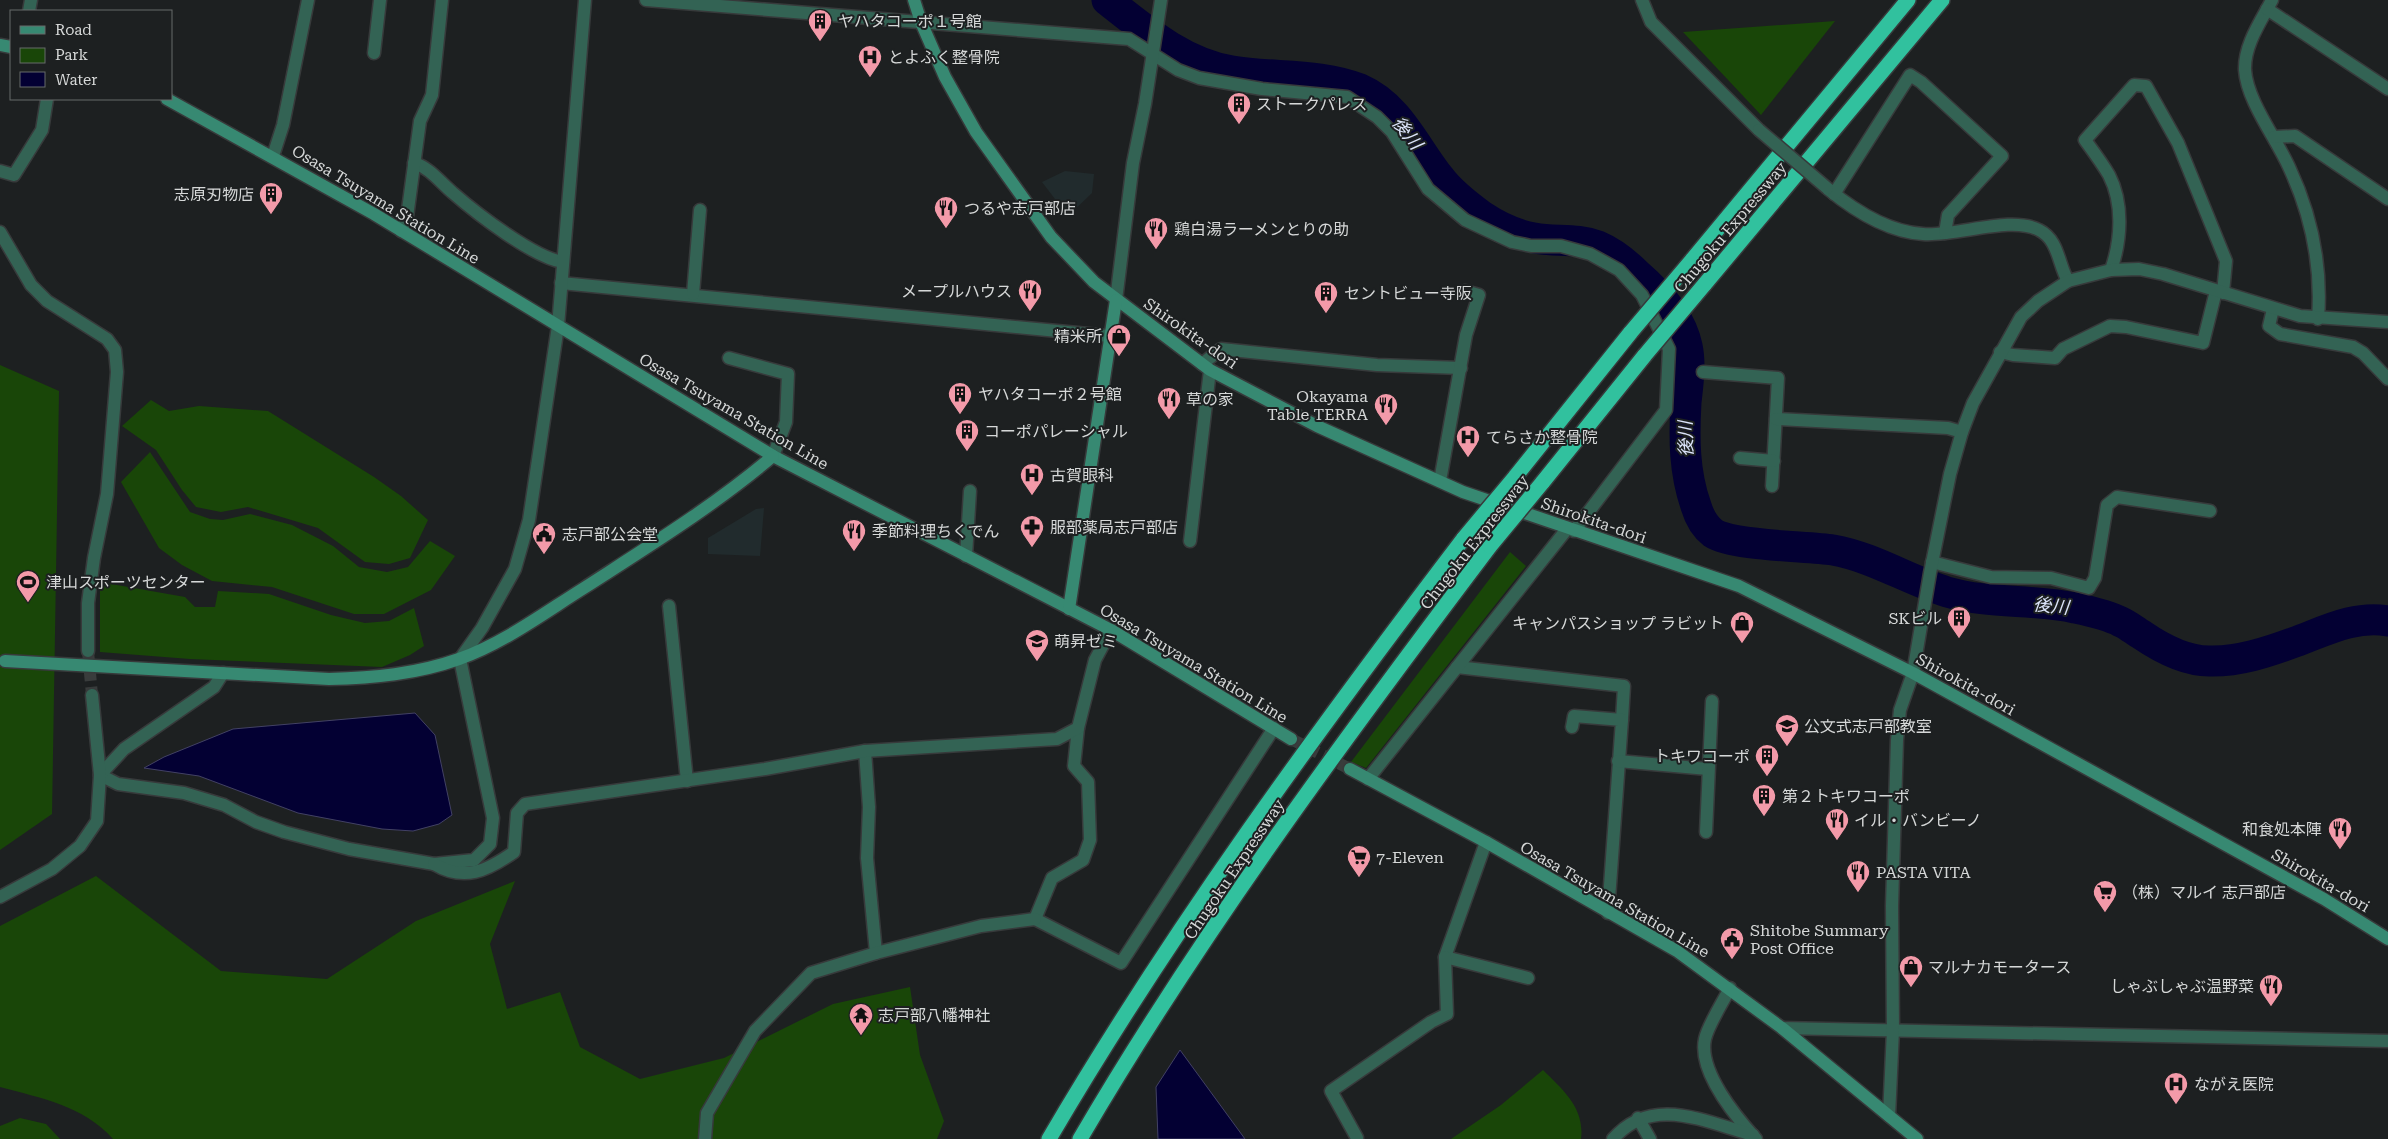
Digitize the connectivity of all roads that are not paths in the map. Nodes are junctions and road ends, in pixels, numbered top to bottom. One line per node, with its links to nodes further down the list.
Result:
1 (308, 0): 19 (street)
2 (380, 0): 14 (street)
3 (442, 0): 20 (street)
4 (584, 0): 28 (street)
5 (646, 0): 12 (street)
6 (914, 0): 12 (street, Shirokita-dori)
7 (1160, 0): 13 (street)
8 (1642, 0): 22 (street, bridge)
9 (1908, 0): 102 (highway, Chugoku Expressway, bridge)
10 (1942, 0): 103 (highway, Chugoku Expressway, bridge)
11 (2270, 5): 15 (street); 18 (street)
12 (920, 22): 13 (street); 35 (street, Shirokita-dori)
13 (1153, 50): 35 (street); 56 (street)
14 (374, 53)
15 (2388, 89)
16 (47, 100): 21 (street)
17 (169, 100): 19 (street, Osasa Tsuyama Station Line)
18 (2274, 136): 23 (street); 37 (street)
19 (274, 156): 25 (street, Osasa Tsuyama Station Line)
20 (414, 163): 25 (street); 28 (street)
21 (0, 171)
22 (1830, 191): 27 (street); 27 (street)
23 (2388, 199)
24 (700, 210): 34 (street)
25 (401, 231): 39 (street, Osasa Tsuyama Station Line)
26 (0, 232): 63 (street)
27 (1945, 233): 30 (street)
28 (563, 262): 31 (street)
29 (2111, 270): 30 (street); 33 (street); 33 (street)
30 (2068, 281): 41 (street)
31 (561, 283): 34 (street); 39 (street)
32 (1465, 291): 44 (street)
33 (2220, 292): 36 (street); 41 (street)
34 (693, 294): 40 (street)
35 (1116, 300): 40 (street); 43 (street, Shirokita-dori)
36 (2273, 309): 37 (street); 46 (street)
37 (2318, 319): 38 (street)
38 (2388, 322)
39 (558, 326): 49 (street, Osasa Tsuyama Station Line); 64 (street)
40 (1109, 336): 61 (street)
41 (2000, 352): 48 (street)
42 (729, 358): 49 (street)
43 (1206, 367): 44 (street); 52 (street, Shirokita-dori); 57 (street)
44 (1462, 368): 52 (street)
45 (1703, 372): 47 (street)
46 (2388, 379)
47 (1776, 419): 48 (street); 51 (street)
48 (1962, 432): 59 (street)
49 (774, 456): 58 (street, Osasa Tsuyama Station Line); 64 (street)
50 (1740, 458): 51 (street)
51 (1774, 461): 53 (street)
52 (1440, 481): 56 (street, Shirokita-dori)
53 (1772, 486)
54 (970, 491): 58 (street)
55 (2210, 511): 59 (street)
56 (1570, 530): 66 (street); 68 (street, Shirokita-dori)
57 (1190, 541)
58 (966, 556): 61 (street, Osasa Tsuyama Station Line)
59 (1931, 568): 68 (street)
60 (669, 606): 82 (street)
61 (1069, 609): 62 (street, Osasa Tsuyama Station Line)
62 (1111, 630): 73 (street); 74 (street, Osasa Tsuyama Station Line)
63 (88, 651)
64 (460, 659): 67 (street); 85 (street)
65 (5, 661): 67 (street)
66 (1457, 667): 71 (street); 81 (street)
67 (223, 673): 80 (street)
68 (1913, 673): 89 (street, Shirokita-dori); 95 (street)
69 (92, 695): 80 (street)
70 (1712, 701): 79 (street)
71 (1622, 720): 72 (street); 77 (street)
72 (1572, 727)
73 (1078, 728): 76 (street); 88 (street)
74 (1274, 728): 75 (street, Osasa Tsuyama Station Line); 88 (street)
75 (1291, 739)
76 (865, 751): 82 (street); 90 (street)
77 (1618, 761): 79 (street); 87 (street)
78 (1350, 769): 81 (street, Osasa Tsuyama Station Line)
79 (1708, 770): 83 (street)
80 (100, 775): 85 (street); 86 (street)
81 (1368, 779): 84 (street, Osasa Tsuyama Station Line)
82 (687, 781): 85 (street)
83 (1706, 832)
84 (1486, 842): 87 (street, Osasa Tsuyama Station Line); 91 (street)
85 (434, 864)
86 (0, 897)
87 (1608, 913): 93 (street, Osasa Tsuyama Station Line)
88 (1035, 919): 90 (street)
89 (2388, 939)
90 (876, 953): 101 (street)
91 (1445, 957): 92 (street); 100 (street)
92 (1528, 978)
93 (1730, 988): 94 (street, Osasa Tsuyama Station Line); 99 (street)
94 (1782, 1028): 95 (street); 97 (street, Osasa Tsuyama Station Line)
95 (1892, 1030): 96 (street); 97 (street)
96 (2388, 1042)
97 (1889, 1116): 106 (street, Osasa Tsuyama Station Line)
98 (1638, 1118): 99 (street); 104 (street); 105 (street)
99 (1755, 1137)
100 (1357, 1138)
101 (705, 1139)
102 (1049, 1139)
103 (1080, 1139)
104 (1613, 1139)
105 (1650, 1139)
106 (1917, 1139)

